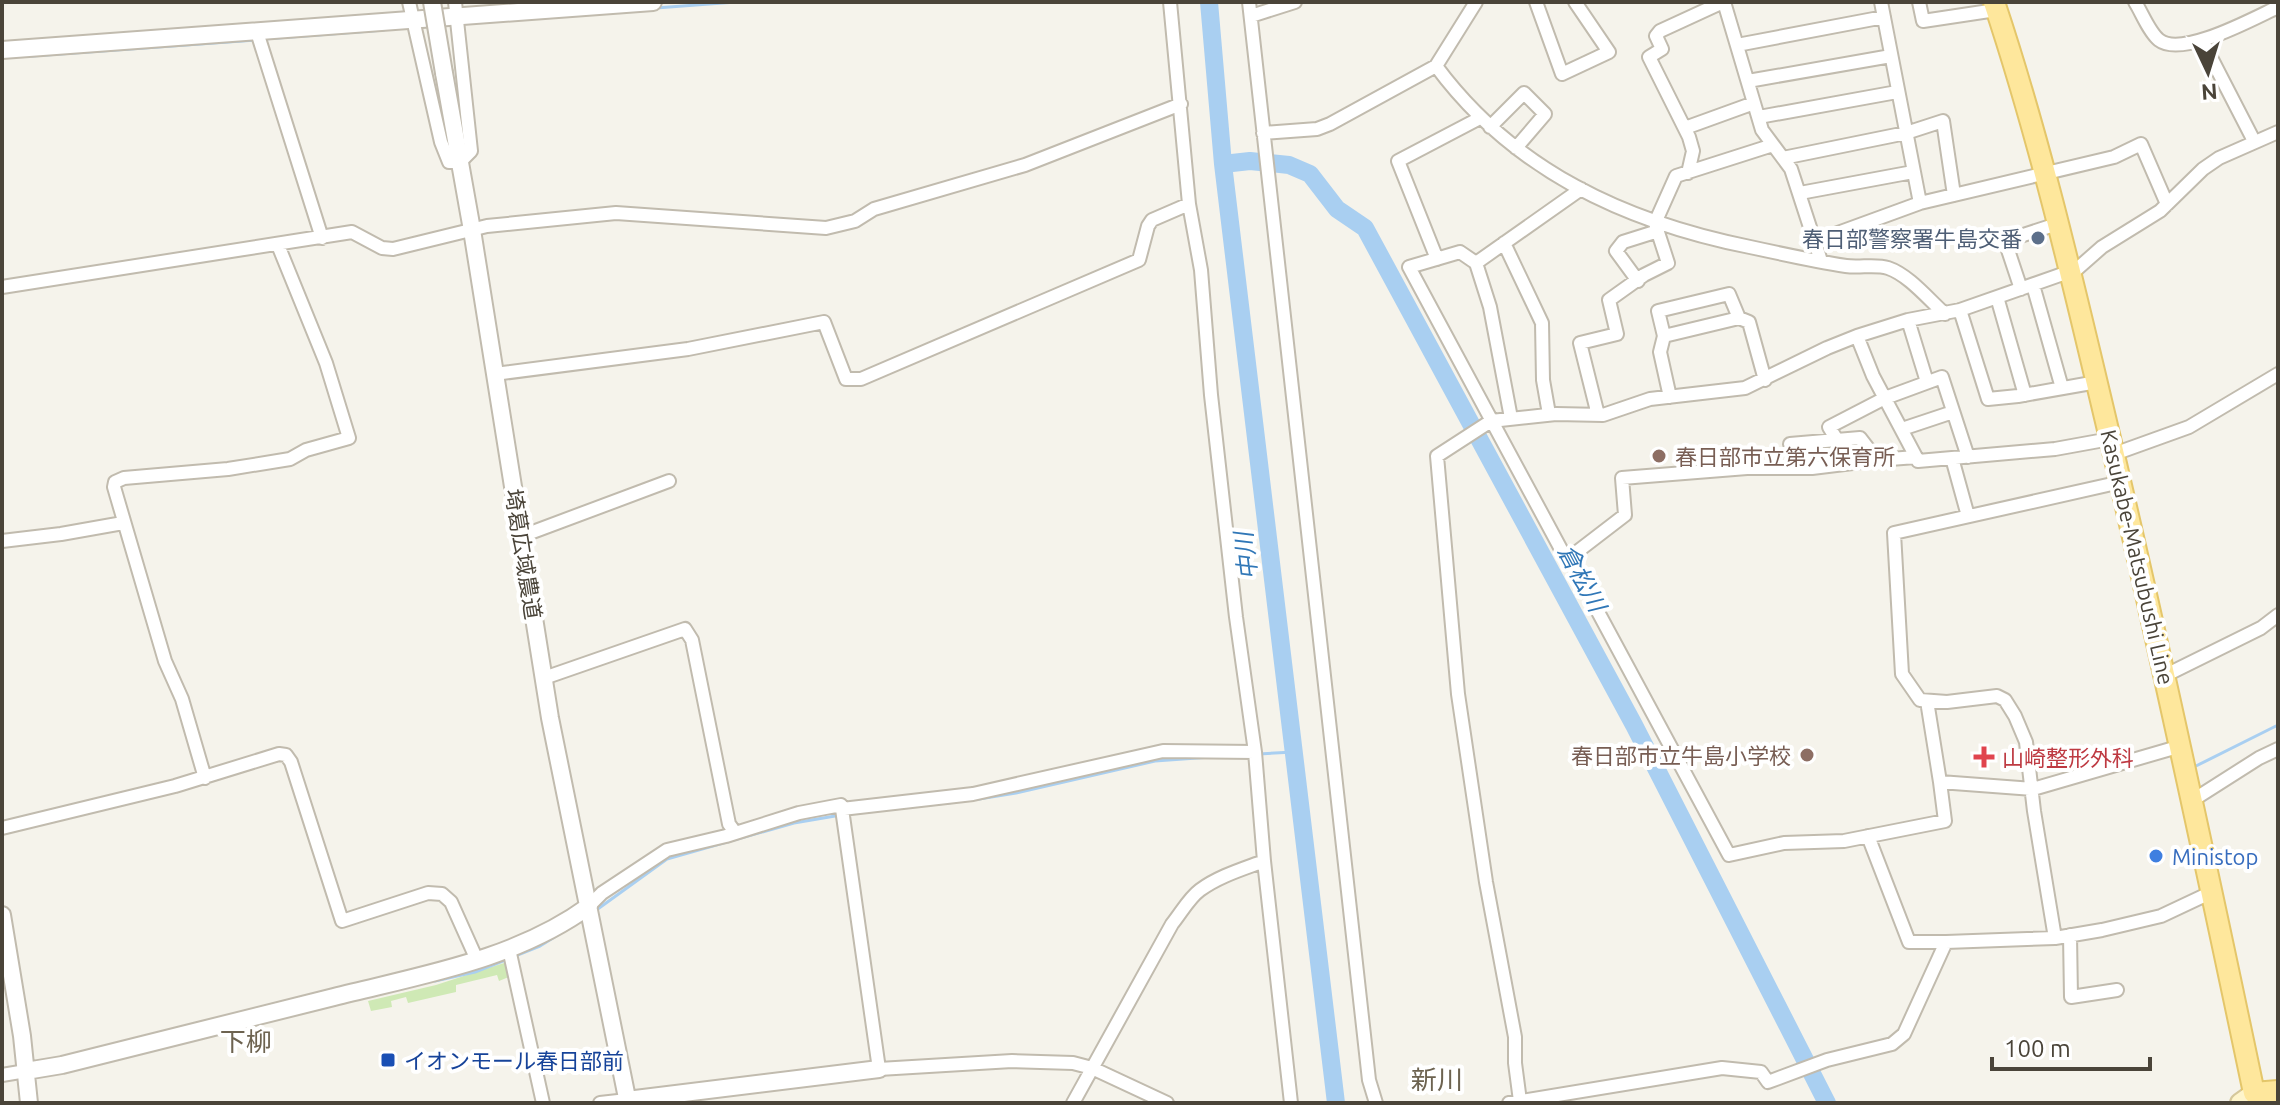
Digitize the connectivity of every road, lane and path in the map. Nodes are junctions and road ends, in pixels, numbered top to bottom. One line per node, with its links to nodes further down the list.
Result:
1 (409, 2): 19 (street)
2 (432, 2): 40 (street, 埼葛広域農道, bridge)
3 (653, 2): 16 (street)
4 (1170, 2): 29 (street)
5 (1249, 2): 17 (street)
6 (1295, 2): 17 (street)
7 (1476, 2): 25 (street)
8 (1536, 2): 9 (street)
9 (1575, 2)
10 (1724, 2): 22 (street); 32 (street)
11 (1881, 2): 18 (street)
12 (1919, 2): 14 (street)
13 (2135, 2): 21 (street)
14 (1995, 6): 43 (main road, Kasukabe-Matsubushi Line)
15 (2278, 7): 21 (street)
16 (456, 9): 19 (street); 40 (street)
17 (1251, 16): 34 (street)
18 (1884, 17): 22 (street); 24 (street)
19 (413, 20): 20 (street); 40 (street)
20 (257, 32): 23 (street); 53 (street)
21 (2203, 42): 36 (street)
22 (1737, 45): 26 (street)
23 (2, 50)
24 (1891, 56): 26 (street); 27 (street)
25 (1436, 66): 31 (street); 34 (street)
26 (1748, 81): 28 (street)
27 (1897, 92): 30 (street); 35 (street)
28 (1754, 103): 30 (street); 32 (street)
29 (1181, 104): 48 (street); 52 (street)
30 (1759, 117): 37 (street)
31 (1485, 122): 38 (street); 38 (street); 57 (street)
32 (1685, 128): 42 (street)
33 (2278, 132): 36 (street)
34 (1263, 133): 139 (street)
35 (1906, 133): 39 (street); 41 (street); 46 (street)
36 (2254, 141): 49 (street)
37 (1773, 145): 39 (street); 42 (street)
38 (1516, 148): 44 (street)
39 (1783, 158): 45 (street)
40 (460, 162): 52 (street, 埼葛広域農道)
41 (1913, 172): 45 (street); 47 (street)
42 (1688, 173): 51 (street)
43 (2045, 175): 46 (street); 49 (street); 50 (main road, Kasukabe-Matsubushi Line)
44 (1581, 189): 51 (street); 55 (street)
45 (1800, 193): 54 (street)
46 (1954, 195): 47 (street)
47 (1920, 203): 54 (street)
48 (1189, 204): 71 (street); 106 (street)
49 (2167, 204): 60 (street)
50 (2057, 224): 60 (main road, Kasukabe-Matsubushi Line); 63 (street)
51 (1657, 227): 58 (street); 61 (street); 61 (street)
52 (472, 230): 53 (street); 71 (street, 埼葛広域農道)
53 (322, 238): 56 (street)
54 (1816, 241): 58 (street)
55 (1504, 243): 59 (street); 81 (street)
56 (278, 245): 62 (street); 96 (street)
57 (1437, 259): 59 (street); 84 (street)
58 (1821, 261): 66 (street)
59 (1476, 263): 83 (street)
60 (2070, 272): 63 (street); 75 (main road, Kasukabe-Matsubushi Line)
61 (1638, 281): 82 (street)
62 (2, 287)
63 (2027, 287): 64 (street); 76 (street)
64 (1997, 297): 65 (street); 77 (street)
65 (1960, 310): 66 (street); 77 (street)
66 (1945, 314): 68 (street)
67 (1739, 318): 69 (street); 69 (street); 73 (street)
68 (1908, 320): 70 (street); 74 (street)
69 (1664, 336): 78 (street)
70 (1857, 336): 73 (street); 79 (street)
71 (495, 374): 97 (street, 埼葛広域農道)
72 (2278, 374): 88 (street)
73 (1765, 380): 78 (street)
74 (1927, 382): 79 (street); 80 (street)
75 (2097, 382): 76 (street); 88 (main road, Kasukabe-Matsubushi Line)
76 (2062, 388): 77 (street)
77 (2025, 395)
78 (1670, 397): 82 (street)
79 (1885, 398): 85 (street); 86 (street)
80 (1953, 412): 85 (street); 90 (street)
81 (1549, 414): 82 (street); 83 (street)
82 (1598, 415)
83 (1511, 418): 84 (street)
84 (1489, 422): 99 (street); 132 (street)
85 (1902, 429): 89 (street)
86 (1837, 440): 87 (street); 92 (street)
87 (1790, 444)
88 (2112, 447): 90 (street); 94 (main road, Kasukabe-Matsubushi Line)
89 (1916, 457): 91 (street); 92 (street)
90 (1968, 457): 91 (street)
91 (1952, 458): 95 (street)
92 (1877, 460): 99 (street)
93 (669, 481): 97 (street)
94 (2121, 482): 95 (street); 101 (main road, Kasukabe-Matsubushi Line)
95 (1968, 516): 103 (street)
96 (123, 523): 98 (street); 107 (street)
97 (522, 536): 102 (street, 埼葛広域農道)
98 (2, 541)
99 (1569, 558): 114 (street)
100 (2278, 615): 101 (street)
101 (2166, 675): 104 (main road, Kasukabe-Matsubushi Line)
102 (544, 678): 113 (street); 117 (street, 埼葛広域農道)
103 (1927, 701): 108 (street); 109 (street)
104 (2181, 746): 109 (street); 110 (main road, Kasukabe-Matsubushi Line)
105 (2278, 749): 110 (street)
106 (1255, 752): 111 (street); 115 (street)
107 (205, 778): 112 (street); 123 (street)
108 (1940, 782): 109 (street); 114 (street)
109 (2033, 789): 120 (street)
110 (2193, 800): 116 (main road, Kasukabe-Matsubushi Line)
111 (842, 809): 113 (street); 126 (street)
112 (2, 828)
113 (734, 831): 117 (street)
114 (1868, 836): 121 (street)
115 (1264, 861): 125 (street); 138 (street)
116 (2212, 892): 119 (street); 130 (main road, Kasukabe-Matsubushi Line)
117 (589, 906): 122 (street); 131 (street, 埼葛広域農道)
118 (2, 915): 127 (street)
119 (2070, 935): 120 (street); 124 (street)
120 (2055, 938): 121 (street)
121 (1946, 942): 132 (street)
122 (509, 949): 123 (street); 134 (street)
123 (477, 960): 127 (street)
124 (2117, 990)
125 (1092, 1068): 126 (street); 136 (street); 137 (street)
126 (879, 1069): 131 (street)
127 (26, 1071): 128 (street); 133 (street)
128 (2, 1075)
129 (2278, 1091): 130 (main road, Kasukabe-Matsubushi Line)
130 (2250, 1100)
131 (628, 1101): 135 (street)
132 (1514, 1102)
133 (29, 1103)
134 (543, 1103)
135 (600, 1103)
136 (1073, 1103)
137 (1167, 1103)
138 (1291, 1103)
139 (1376, 1103)

